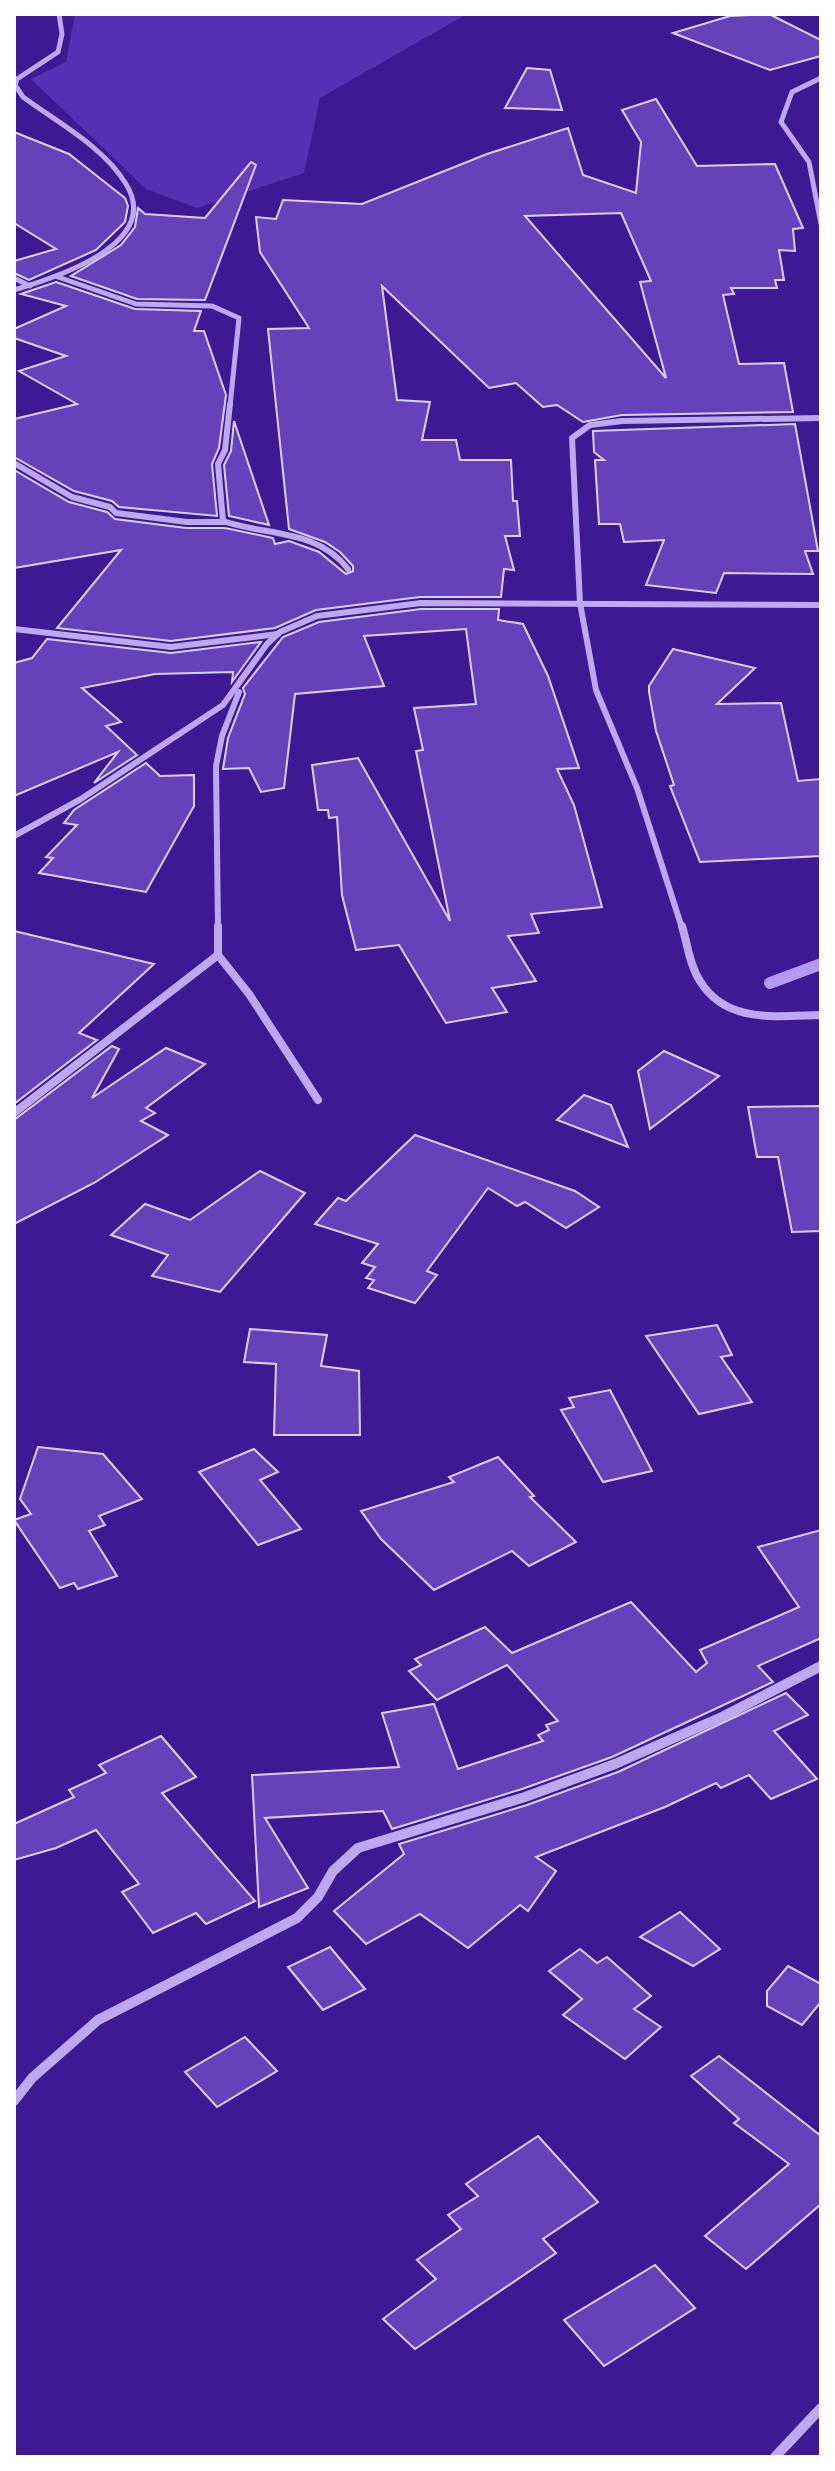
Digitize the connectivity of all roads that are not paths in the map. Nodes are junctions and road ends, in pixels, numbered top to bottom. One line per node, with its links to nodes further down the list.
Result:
1 (59, 14): 2 (street)
2 (24, 74): 3 (street); 6 (street)
3 (14, 77)
4 (821, 78): 5 (street)
5 (821, 224)
6 (58, 277): 8 (street); 12 (street)
7 (14, 278): 8 (street)
8 (30, 286): 9 (street)
9 (14, 290)
10 (821, 418): 14 (street)
11 (14, 463): 12 (street)
12 (225, 522): 13 (street)
13 (348, 569)
14 (580, 603): 15 (street); 17 (street); 21 (street)
15 (821, 605)
16 (14, 629): 17 (street)
17 (278, 633): 18 (street)
18 (242, 686): 19 (street); 20 (street)
19 (14, 836)
20 (218, 955): 22 (street); 23 (street)
21 (821, 1015)
22 (318, 1100)
23 (14, 1113)
24 (821, 1666): 25 (street)
25 (14, 2101)
26 (821, 2408): 27 (street)
27 (775, 2457)

